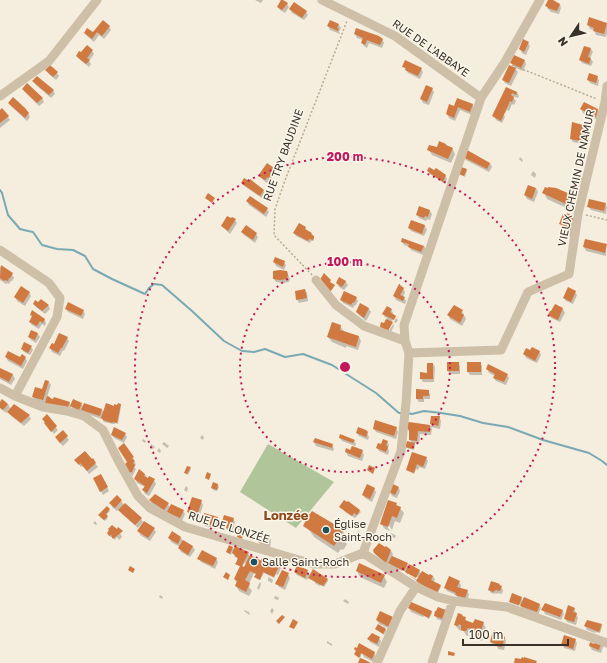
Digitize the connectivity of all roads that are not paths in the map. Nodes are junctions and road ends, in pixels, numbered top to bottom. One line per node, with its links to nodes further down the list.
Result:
1 (97, 0): 5 (street)
2 (322, 0): 6 (street, RUE DE L'ABBAYE)
3 (540, 0): 6 (street)
4 (607, 86): 10 (street, VIEUX CHEMIN DE NAMUR)
5 (0, 96)
6 (481, 98): 9 (street)
7 (0, 250): 12 (street)
8 (316, 280): 9 (street)
9 (405, 341): 10 (street)
10 (409, 353): 13 (street)
11 (0, 388): 12 (street, RUE DE LONZÉE)
12 (15, 396): 13 (street, RUE DE LONZÉE)
13 (363, 553): 14 (street)
14 (416, 587): 15 (street); 17 (street)
15 (452, 601): 16 (street); 18 (street)
16 (607, 643)
17 (377, 663)
18 (432, 663)

